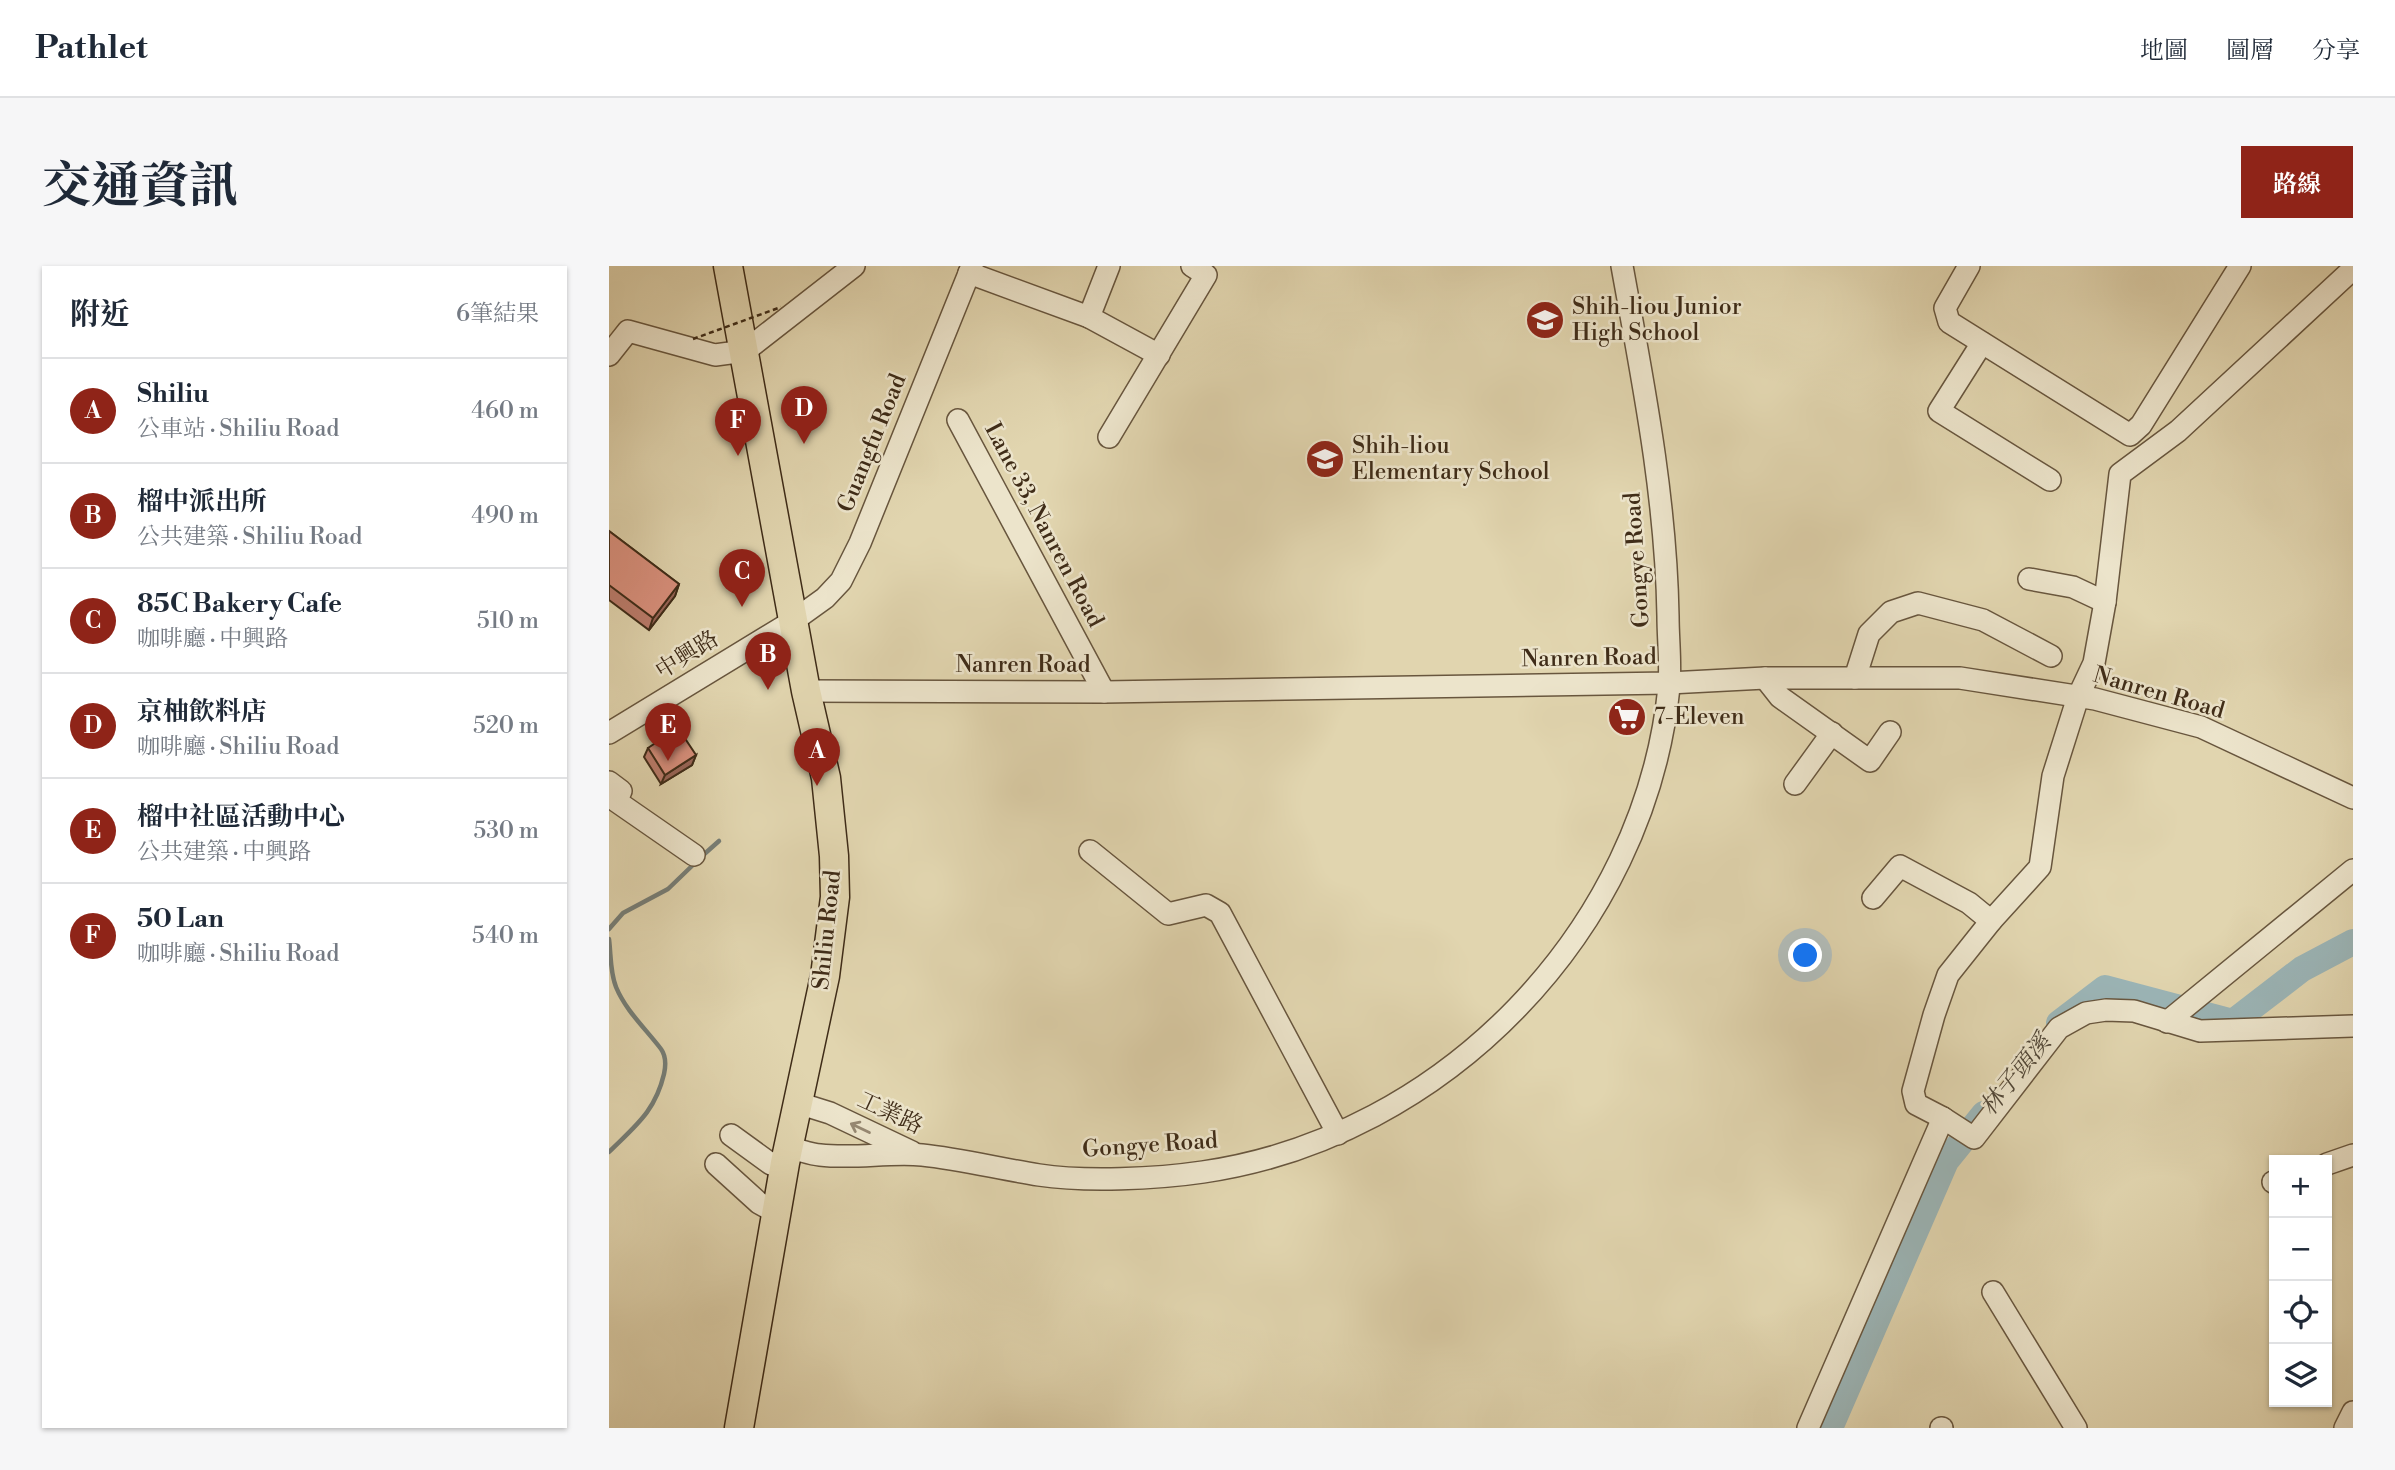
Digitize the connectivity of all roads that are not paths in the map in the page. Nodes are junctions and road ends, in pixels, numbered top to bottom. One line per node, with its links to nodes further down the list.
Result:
1 (728, 266): 12 (main road, Shiliu Road)
2 (854, 266): 12 (street)
3 (1109, 266): 10 (street)
4 (1192, 266): 14 (street)
5 (1622, 266): 24 (street, Gongye Road)
6 (1969, 266): 11 (street)
7 (2240, 266): 11 (street)
8 (971, 270): 10 (street); 20 (street, Guangfu Road)
9 (2353, 270): 19 (street)
10 (1089, 317): 14 (street)
11 (1982, 343): 17 (street)
12 (745, 351): 13 (street); 20 (main road, Shiliu Road)
13 (609, 355)
14 (1159, 355): 16 (street)
15 (958, 419): 26 (street, Lane 33, Nanren Road)
16 (1109, 437)
17 (2050, 480)
18 (2029, 579): 19 (street)
19 (2105, 602): 27 (street)
20 (793, 621): 25 (main road, Shiliu Road); 28 (street, 中興路)
21 (2051, 656): 23 (street)
22 (1765, 678): 23 (street, Nanren Road); 24 (street, Nanren Road); 29 (street)
23 (1855, 678): 27 (street, Nanren Road)
24 (1669, 683): 26 (street, Nanren Road); 43 (street, Gongye Road)
25 (806, 691): 26 (street, Nanren Road); 41 (main road, Shiliu Road)
26 (1104, 692)
27 (2078, 697): 33 (street, Nanren Road); 38 (street)
28 (609, 733)
29 (1832, 733): 30 (street); 32 (street)
30 (1890, 733)
31 (609, 782): 35 (street)
32 (1795, 784)
33 (2353, 798)
34 (1090, 851): 43 (street)
35 (694, 855)
36 (2353, 870): 39 (street)
37 (1873, 898): 38 (street)
38 (1991, 921): 42 (street)
39 (2167, 1021): 40 (street); 42 (street)
40 (2353, 1026)
41 (798, 1103): 45 (street, 工業路, one-way to 41); 46 (main road, Shiliu Road)
42 (1943, 1118): 54 (street)
43 (1338, 1134): 45 (street, Gongye Road)
44 (731, 1135): 46 (street, 工業路)
45 (921, 1155): 46 (street, 工業路)
46 (787, 1156): 50 (main road, Shiliu Road)
47 (2353, 1156): 48 (street)
48 (2332, 1162)
49 (716, 1164): 50 (street)
50 (778, 1213): 53 (main road, Shiliu Road)
51 (1993, 1292): 55 (street)
52 (2353, 1412): 56 (street)
53 (739, 1428)
54 (1808, 1428)
55 (2076, 1428)
56 (2345, 1428)

